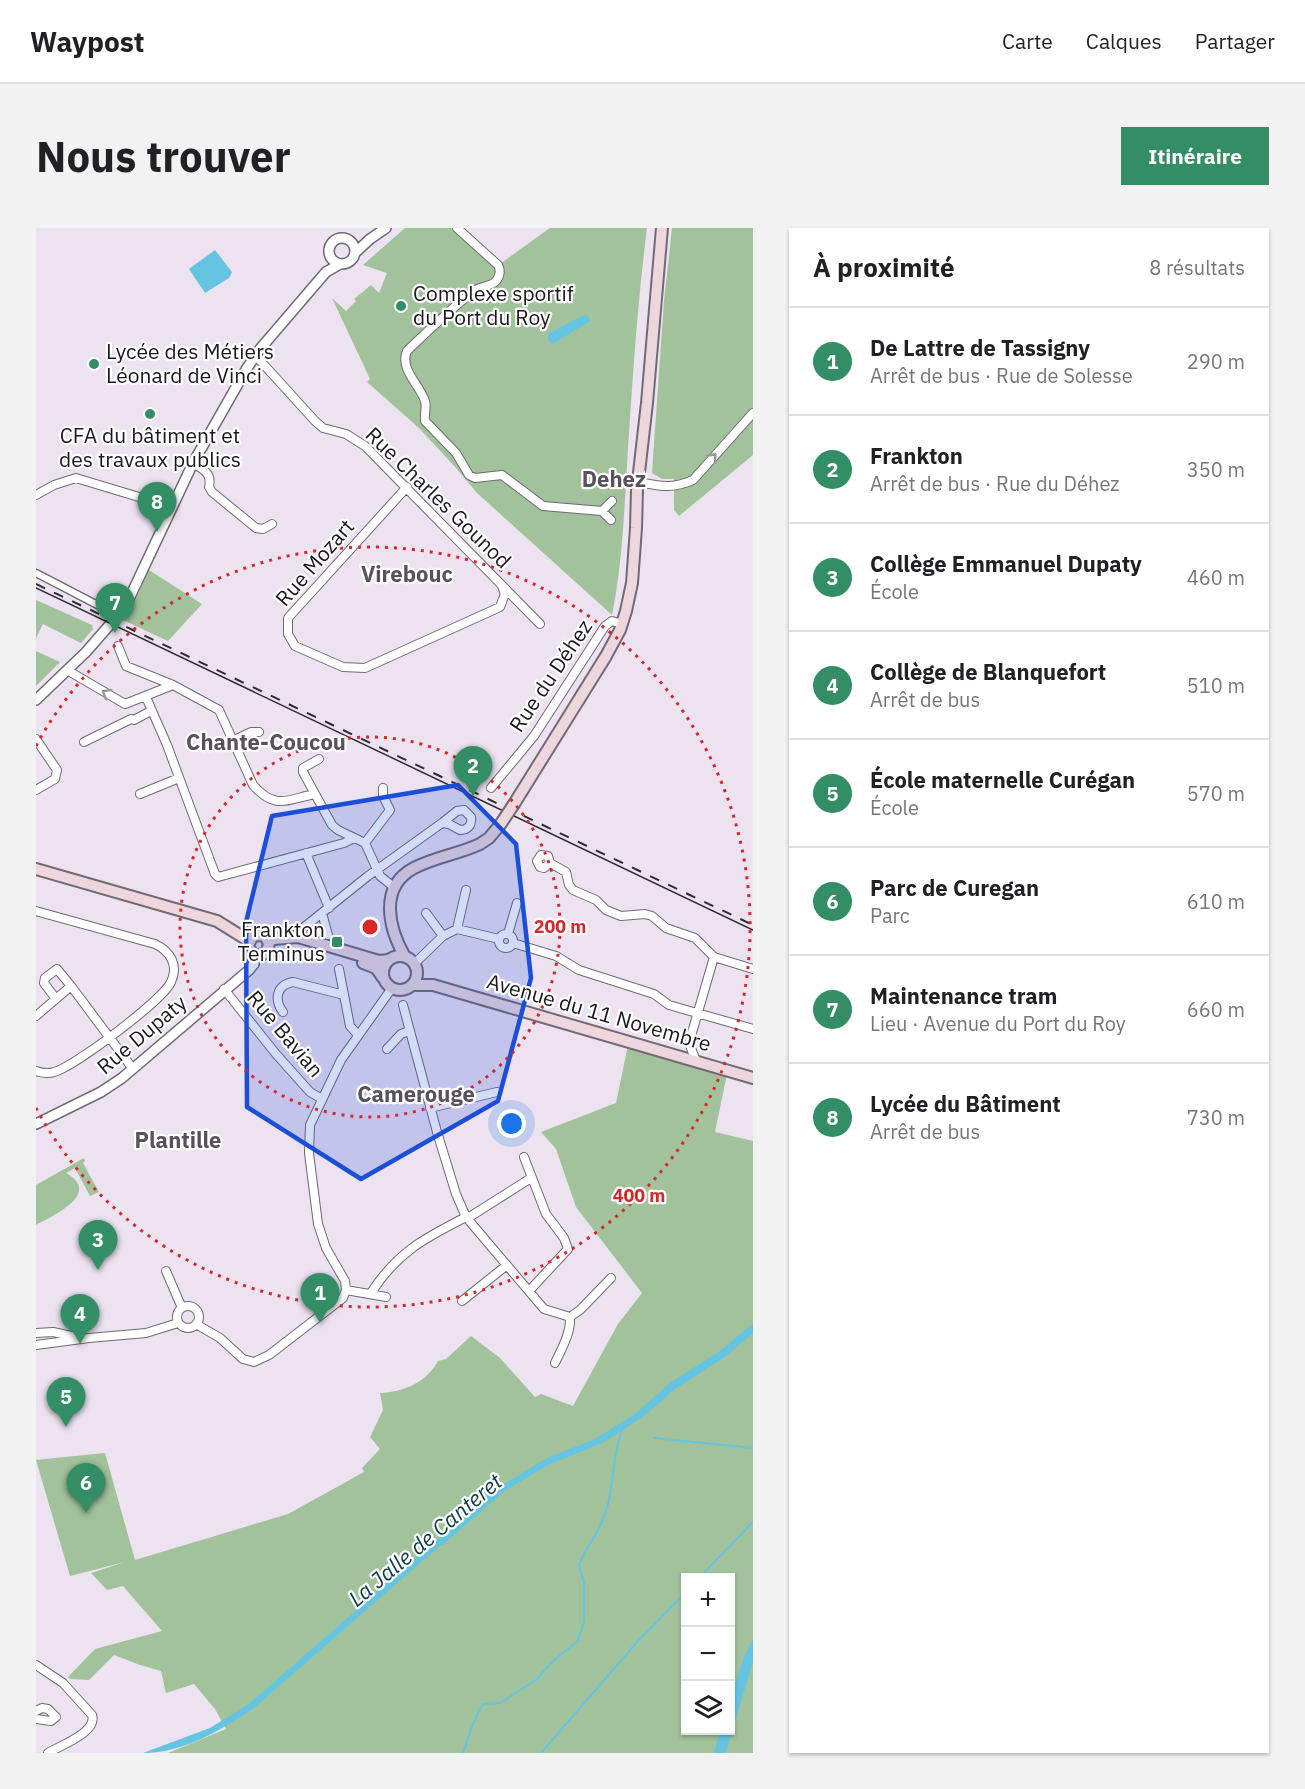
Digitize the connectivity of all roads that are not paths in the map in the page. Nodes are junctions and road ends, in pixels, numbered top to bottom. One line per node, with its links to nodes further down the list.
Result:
1 (386, 228): 4 (street)
2 (457, 228): 20 (street)
3 (662, 228): 11 (main road)
4 (370, 239): 5 (street); 6 (street)
5 (352, 242): 6 (street); 7 (street)
6 (355, 253): 8 (street)
7 (329, 255): 8 (street); 9 (street)
8 (340, 264): 9 (street)
9 (326, 272): 10 (street)
10 (256, 356): 14 (street); 16 (street, Rue Charles Gounod)
11 (647, 403): 13 (main road); 15 (main road)
12 (753, 413): 15 (street, one-way to 12)
13 (641, 446): 15 (street); 23 (main road)
14 (193, 463): 19 (street); 22 (street)
15 (644, 483): 23 (main road)
16 (407, 487): 25 (street, Rue Charles Gounod); 25 (street, Rue Mozart)
17 (36, 495): 19 (street)
18 (612, 501): 20 (street)
19 (172, 507): 30 (street)
20 (602, 511): 21 (street)
21 (611, 520)
22 (272, 524)
23 (636, 528): 28 (main road)
24 (36, 573): 26 (street)
25 (502, 586): 27 (street, Rue Charles Gounod)
26 (111, 612)
27 (540, 624)
28 (622, 624): 43 (street, Rue du Déhez); 55 (main road, bridge)
29 (118, 646): 31 (street)
30 (67, 670): 33 (street); 34 (street, one-way to 30)
31 (172, 686): 32 (street); 39 (street)
32 (146, 697): 34 (street); 35 (street)
33 (36, 700)
34 (125, 704): 36 (street)
35 (151, 711): 36 (street); 42 (street)
36 (131, 719): 40 (street)
37 (259, 732): 39 (street)
38 (36, 739): 45 (street)
39 (234, 740): 47 (street)
40 (84, 742)
41 (319, 759): 47 (street)
42 (179, 778): 46 (street); 51 (street)
43 (492, 788)
44 (383, 789): 50 (street)
45 (36, 790)
46 (140, 794)
47 (315, 794): 49 (street)
48 (442, 823): 54 (street)
49 (354, 838): 50 (street); 51 (street)
50 (365, 843): 54 (street)
51 (306, 853): 58 (street)
52 (550, 863): 72 (street)
53 (36, 869): 68 (main road)
54 (377, 870): 55 (street); 58 (street)
55 (395, 888): 73 (main road)
56 (466, 890): 61 (street)
57 (517, 903): 63 (street)
58 (325, 910): 62 (street); 64 (street)
59 (36, 911): 91 (street)
60 (426, 913): 65 (street)
61 (457, 929): 65 (street); 67 (street)
62 (298, 932)
63 (508, 934): 67 (street); 69 (street)
64 (328, 935)
65 (443, 936): 73 (street)
66 (266, 938): 68 (main road); 70 (main road); 73 (main road)
67 (499, 939): 69 (street)
68 (249, 941): 71 (main road)
69 (513, 943): 86 (street)
70 (267, 952): 71 (main road); 76 (main road)
71 (255, 956): 81 (street, Rue Dupaty)
72 (714, 957): 75 (street); 86 (street)
73 (404, 962): 76 (main road); 77 (main road); 78 (main road, Avenue du 11 Novembre)
74 (339, 969): 82 (street)
75 (753, 969)
76 (383, 978): 80 (main road)
77 (412, 985): 78 (main road, Avenue du 11 Novembre); 80 (main road, Avenue du 11 Novembre)
78 (433, 985): 94 (main road, Avenue du 11 Novembre)
79 (71, 986): 83 (street); 83 (street); 91 (street)
80 (392, 988): 90 (street)
81 (224, 989): 96 (street, Rue Dupaty); 100 (street, Rue Bavian)
82 (344, 994): 85 (street); 90 (street)
83 (56, 999): 87 (street)
84 (403, 1005): 89 (street)
85 (283, 1012)
86 (698, 1014): 88 (street); 92 (street)
87 (36, 1016)
88 (753, 1029)
89 (408, 1031): 93 (street); 101 (street)
90 (358, 1035): 100 (street)
91 (111, 1036): 96 (street); 97 (street)
92 (689, 1044): 94 (street); 95 (street)
93 (387, 1049)
94 (677, 1056): 95 (main road, Avenue du 11 Novembre)
95 (696, 1061): 98 (main road, Avenue du 11 Novembre)
96 (133, 1069): 102 (street, Rue Dupaty)
97 (36, 1071)
98 (753, 1078)
99 (497, 1092): 101 (street)
100 (321, 1099): 109 (street)
101 (430, 1108): 105 (street)
102 (36, 1124)
103 (524, 1158): 104 (street)
104 (531, 1178): 105 (street); 110 (street)
105 (466, 1217): 106 (street); 111 (street)
106 (507, 1265): 110 (street); 113 (street)
107 (166, 1271): 114 (street)
108 (611, 1278): 115 (street)
109 (346, 1290): 111 (street); 117 (street)
110 (529, 1291): 115 (street)
111 (371, 1293): 112 (street)
112 (386, 1297)
113 (462, 1301)
114 (182, 1308): 116 (street); 117 (street)
115 (570, 1317): 123 (street)
116 (178, 1323): 117 (street); 120 (street)
117 (196, 1324)
118 (53, 1332): 119 (street); 120 (street); 121 (street)
119 (36, 1333)
120 (89, 1338): 121 (street)
121 (54, 1343): 122 (street)
122 (36, 1346)
123 (555, 1363)
124 (36, 1665): 127 (street)
125 (36, 1711): 126 (street)
126 (36, 1719)
127 (48, 1753)

